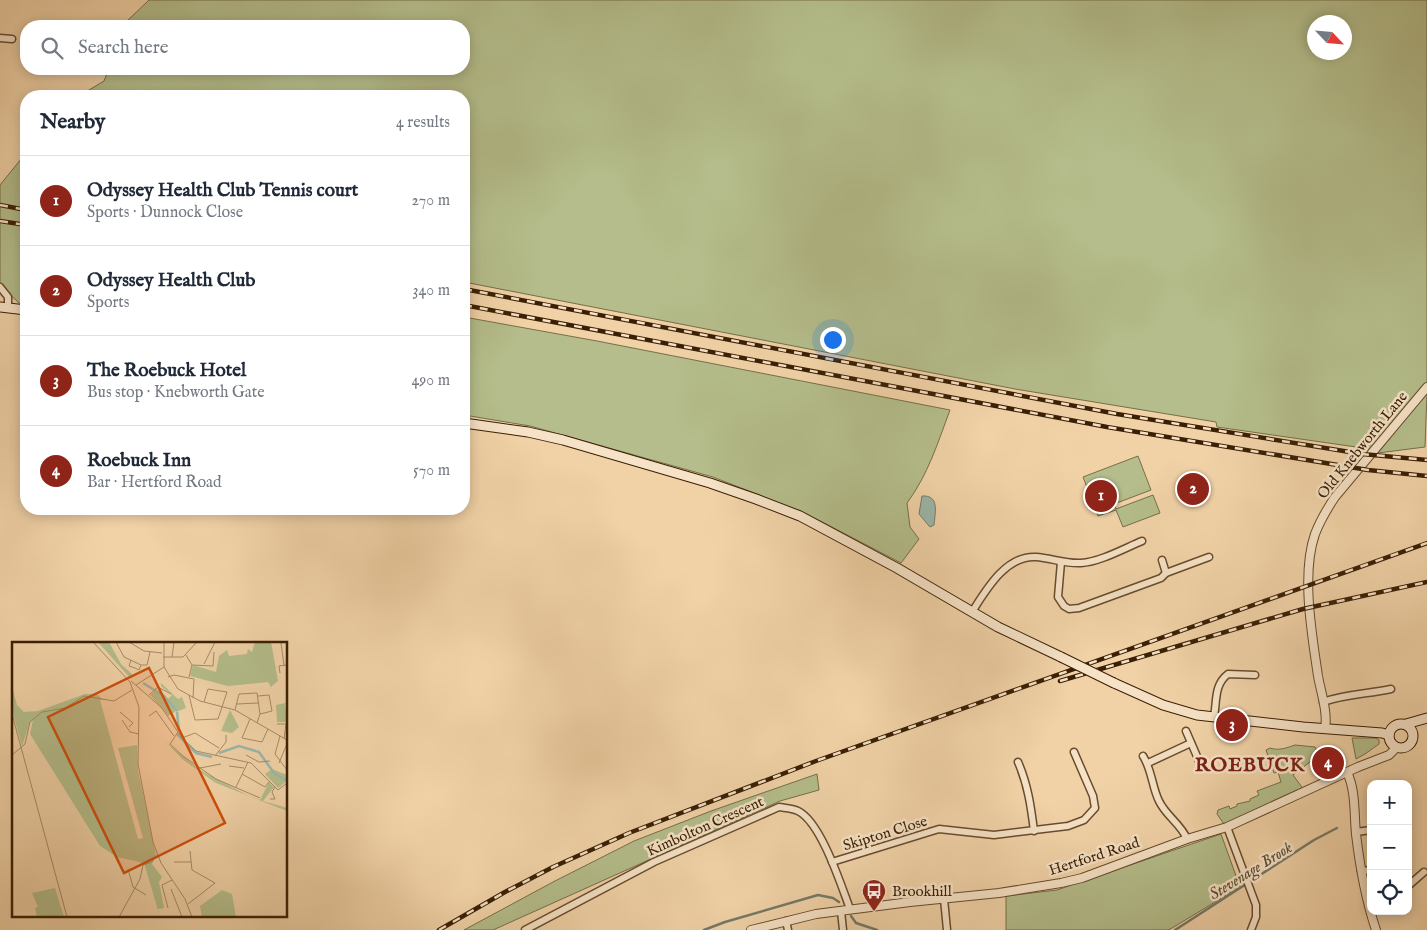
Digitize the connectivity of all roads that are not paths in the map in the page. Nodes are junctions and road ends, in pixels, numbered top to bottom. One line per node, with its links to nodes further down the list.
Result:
1 (0, 38): 2 (street)
2 (12, 39)
3 (0, 287): 4 (street)
4 (4, 308): 5 (main road)
5 (20, 309)
6 (1427, 387): 16 (street, Old Knebworth Lane)
7 (470, 424): 13 (main road)
8 (1142, 541): 11 (street)
9 (1209, 557): 12 (street)
10 (1162, 560): 12 (street)
11 (1061, 562): 12 (street); 13 (street)
12 (1166, 573)
13 (972, 612): 17 (main road, bridge)
14 (1255, 675): 17 (street)
15 (1391, 689): 16 (street)
16 (1322, 702): 20 (street, Old Knebworth Lane)
17 (1214, 717): 20 (main road)
18 (1427, 718): 19 (main road); 23 (main road)
19 (1406, 724): 22 (main road); 23 (main road)
20 (1325, 729): 22 (main road)
21 (1186, 731): 24 (street)
22 (1389, 735): 25 (main road)
23 (1414, 736): 25 (main road)
24 (1191, 743): 28 (street); 30 (street)
25 (1396, 748): 31 (street, Hertford Road)
26 (1074, 752): 33 (street, Skipton Close)
27 (1144, 756): 30 (street)
28 (1199, 761)
29 (1018, 762): 33 (street)
30 (1148, 763): 36 (street)
31 (1347, 772): 32 (street, Hertford Road); 35 (street)
32 (1227, 827): 36 (street, Hertford Road); 53 (street)
33 (1034, 831): 37 (street, Skipton Close)
34 (1367, 831): 35 (street)
35 (1356, 832): 39 (street)
36 (1187, 839): 43 (street, Hertford Road)
37 (832, 862): 44 (street, Kimbolton Crescent); 48 (street, Kimbolton Crescent)
38 (1367, 870): 39 (street)
39 (1361, 871): 42 (street)
40 (1424, 872): 41 (street)
41 (1412, 882)
42 (1367, 898)
43 (944, 899): 44 (street, Hertford Road); 52 (street)
44 (850, 909): 45 (street, Hertford Road)
45 (841, 910): 47 (street, Hertford Road); 51 (street)
46 (1371, 915): 54 (street)
47 (786, 921): 49 (street, Hertford Road); 50 (street)
48 (524, 930)
49 (751, 930)
50 (788, 930)
51 (843, 930)
52 (947, 930)
53 (1252, 930)
54 (1376, 930)

